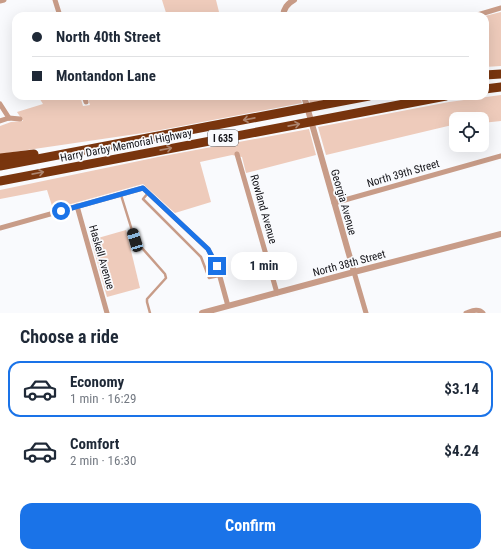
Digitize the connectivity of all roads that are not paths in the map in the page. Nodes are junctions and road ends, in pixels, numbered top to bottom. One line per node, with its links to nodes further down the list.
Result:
1 (4, 0): 4 (street)
2 (55, 0): 6 (street)
3 (294, 0): 7 (street)
4 (0, 1)
5 (501, 8): 8 (street)
6 (59, 12)
7 (284, 12)
8 (488, 12)
9 (501, 74): 10 (highway)
10 (489, 75)
11 (501, 88): 12 (highway)
12 (489, 89)
13 (305, 100): 28 (street, Georgia Avenue)
14 (349, 100): 20 (highway, Harry Darby Memorial Highway / I 635, one-way to 20)
15 (425, 100): 25 (highway, Harry Darby Memorial Highway / I 635, one-way to 15)
16 (0, 104): 17 (street)
17 (9, 118): 18 (street); 19 (street)
18 (20, 119)
19 (0, 121)
20 (101, 147): 23 (highway); 24 (highway, Harry Darby Memorial Highway / I 635)
21 (238, 154): 34 (street, Rowland Avenue)
22 (501, 156): 28 (street, North 39th Street)
23 (0, 158)
24 (0, 166)
25 (1, 181)
26 (149, 193): 27 (street); 33 (street); 33 (lane)
27 (120, 194): 29 (street); 37 (lane)
28 (334, 203): 32 (street, Georgia Avenue)
29 (77, 206): 30 (street); 36 (street, Haskell Avenue)
30 (0, 228)
31 (501, 234): 32 (street, North 38th Street)
32 (354, 272): 34 (street, North 38th Street); 39 (street, Georgia Avenue)
33 (219, 276): 35 (street)
34 (277, 293): 35 (street, North 38th Street)
35 (228, 306): 38 (street, North 38th Street)
36 (107, 313)
37 (150, 313)
38 (202, 313)
39 (366, 313)
40 (466, 313): 41 (street)
41 (483, 313)

